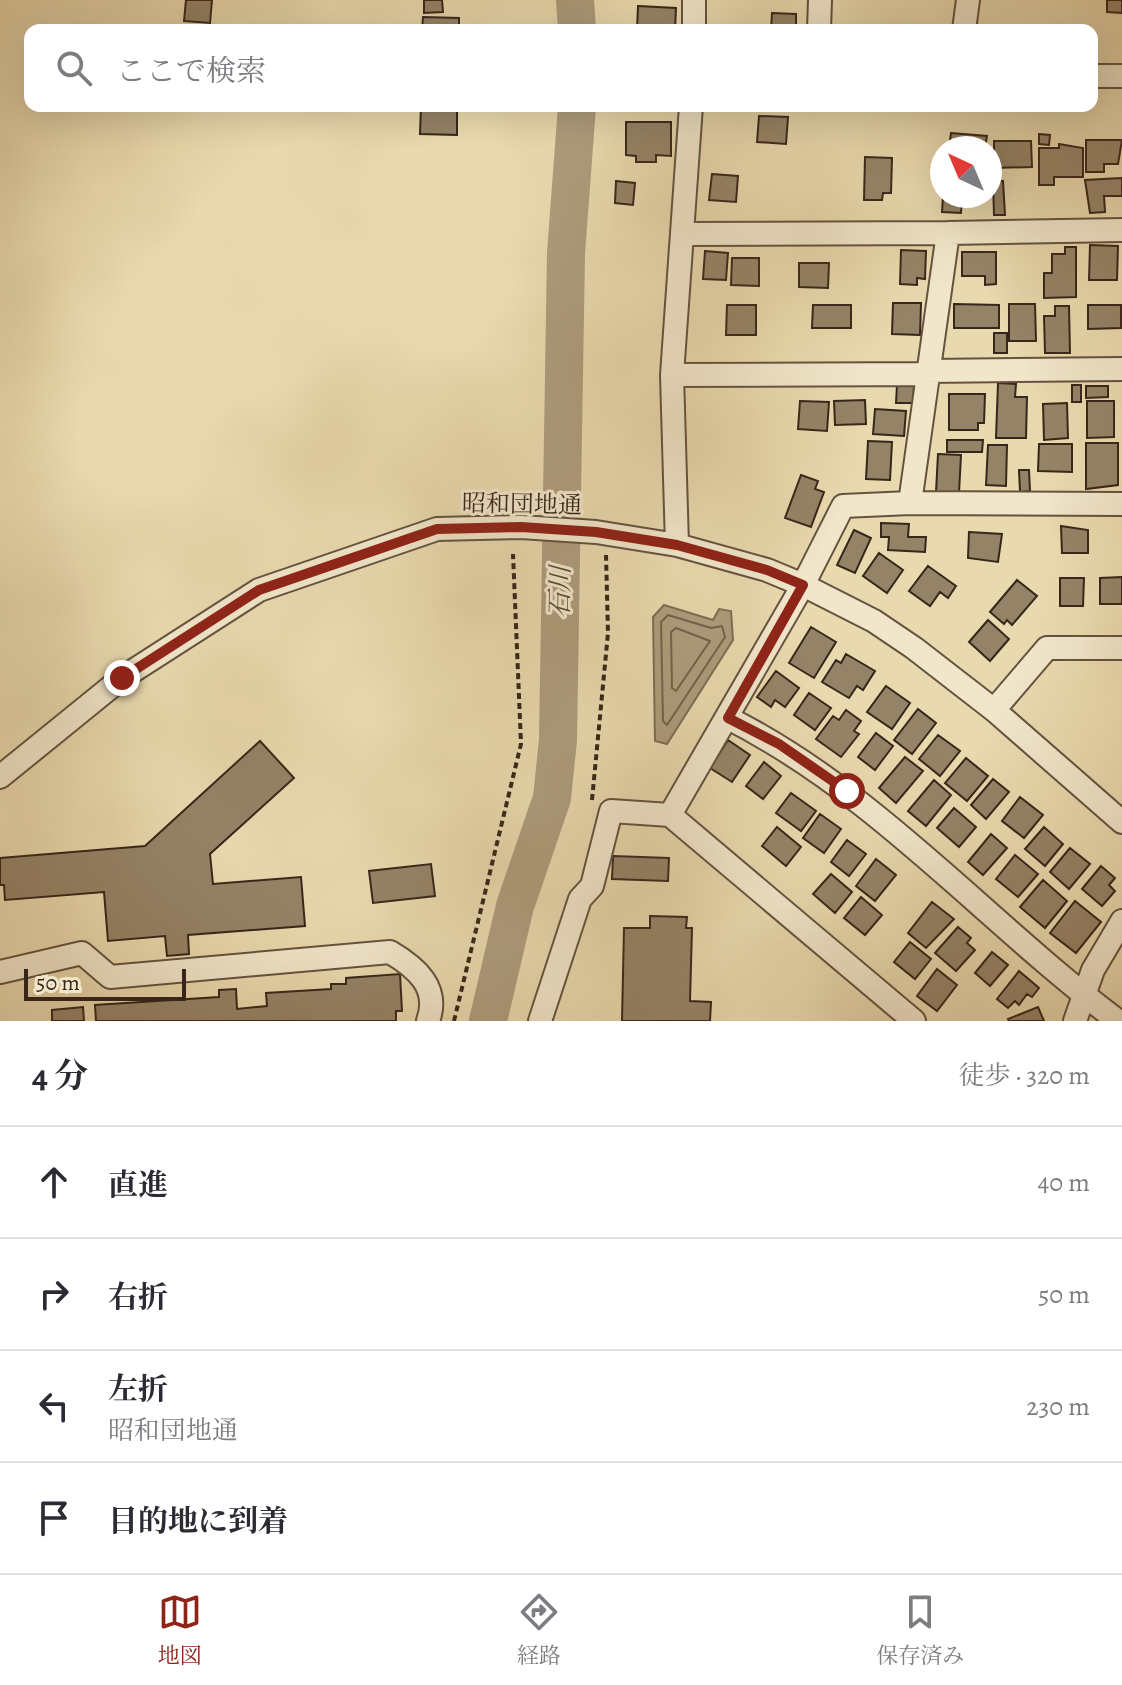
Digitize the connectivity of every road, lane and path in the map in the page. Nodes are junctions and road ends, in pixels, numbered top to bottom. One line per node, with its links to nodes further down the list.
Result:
1 (694, 0): 4 (street)
2 (820, 0): 5 (street)
3 (968, 0): 6 (street)
4 (694, 24)
5 (819, 24)
6 (965, 24)
7 (1098, 76): 8 (street)
8 (1122, 76)
9 (691, 112): 12 (street)
10 (1122, 230): 11 (street)
11 (948, 233): 12 (street); 14 (street)
12 (682, 234): 15 (street)
13 (1122, 369): 14 (street)
14 (928, 373): 15 (street); 16 (street)
15 (672, 375): 18 (street)
16 (910, 503): 17 (street); 21 (street)
17 (1122, 504)
18 (677, 545): 21 (street, 昭和団地通); 25 (street, 昭和団地通)
19 (513, 554): 33 (path)
20 (606, 555): 26 (path)
21 (803, 585): 23 (street, 昭和団地通); 24 (street)
22 (1122, 648): 23 (street)
23 (994, 710): 28 (street, 昭和団地通)
24 (728, 718): 27 (street); 31 (street)
25 (0, 777)
26 (591, 807)
27 (670, 815): 34 (street); 35 (street)
28 (1122, 822)
29 (1122, 921): 31 (street)
30 (12, 968): 32 (street)
31 (1084, 994): 36 (street); 37 (street)
32 (430, 1014)
33 (454, 1021)
34 (540, 1021)
35 (914, 1021)
36 (1075, 1021)
37 (1118, 1021)

